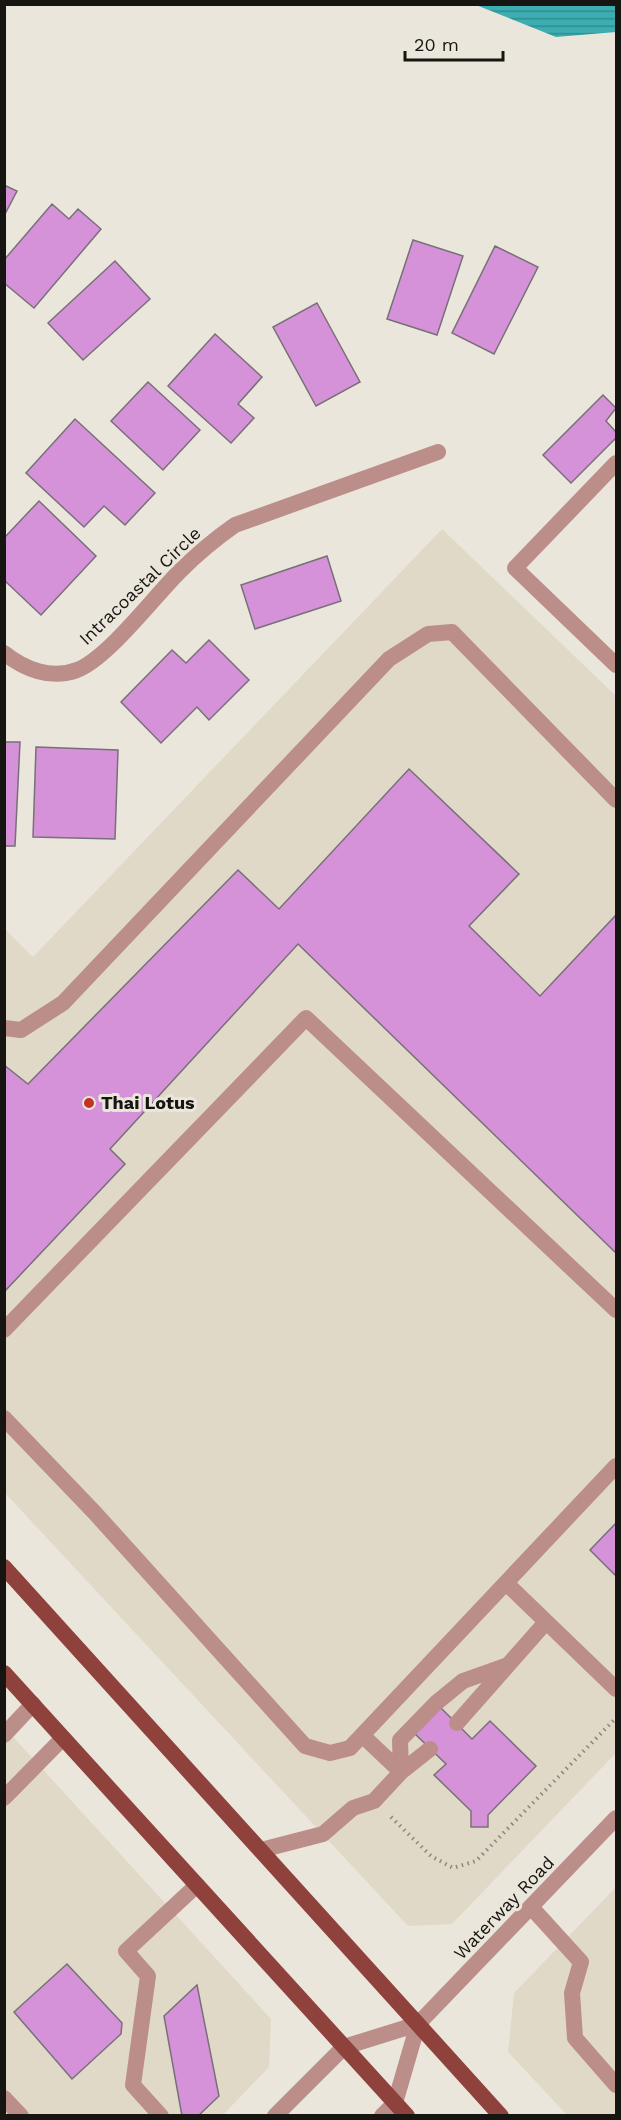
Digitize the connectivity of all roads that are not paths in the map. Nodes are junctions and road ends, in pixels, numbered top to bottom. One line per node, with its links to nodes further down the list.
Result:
1 (438, 452): 3 (street, Intracoastal Circle)
2 (616, 463): 4 (street)
3 (4, 653)
4 (616, 665)
5 (616, 800): 6 (street)
6 (4, 1028)
7 (616, 1310): 8 (street)
8 (4, 1330)
9 (4, 1418): 20 (street)
10 (616, 1466): 12 (street)
11 (4, 1567): 26 (main road)
12 (506, 1583): 13 (street); 20 (street)
13 (546, 1622): 14 (street); 16 (street)
14 (508, 1665): 18 (street); 23 (street)
15 (4, 1673): 17 (main road)
16 (616, 1687)
17 (33, 1704): 19 (street); 21 (main road)
18 (457, 1723)
19 (4, 1735)
20 (362, 1736): 23 (street)
21 (63, 1738): 24 (street); 27 (main road)
22 (430, 1749): 23 (street)
23 (400, 1772): 26 (street)
24 (4, 1798)
25 (616, 1818): 28 (street, Waterway Road)
26 (261, 1850): 29 (main road)
27 (197, 1885): 30 (main road); 35 (street)
28 (531, 1907): 29 (street, Waterway Road); 31 (street)
29 (418, 2024): 30 (street); 33 (street); 38 (main road)
30 (344, 2047): 33 (main road); 36 (street)
31 (616, 2085)
32 (4, 2098): 34 (street)
33 (401, 2109): 37 (street)
34 (21, 2115)
35 (161, 2115)
36 (275, 2115)
37 (382, 2115)
38 (501, 2115)

